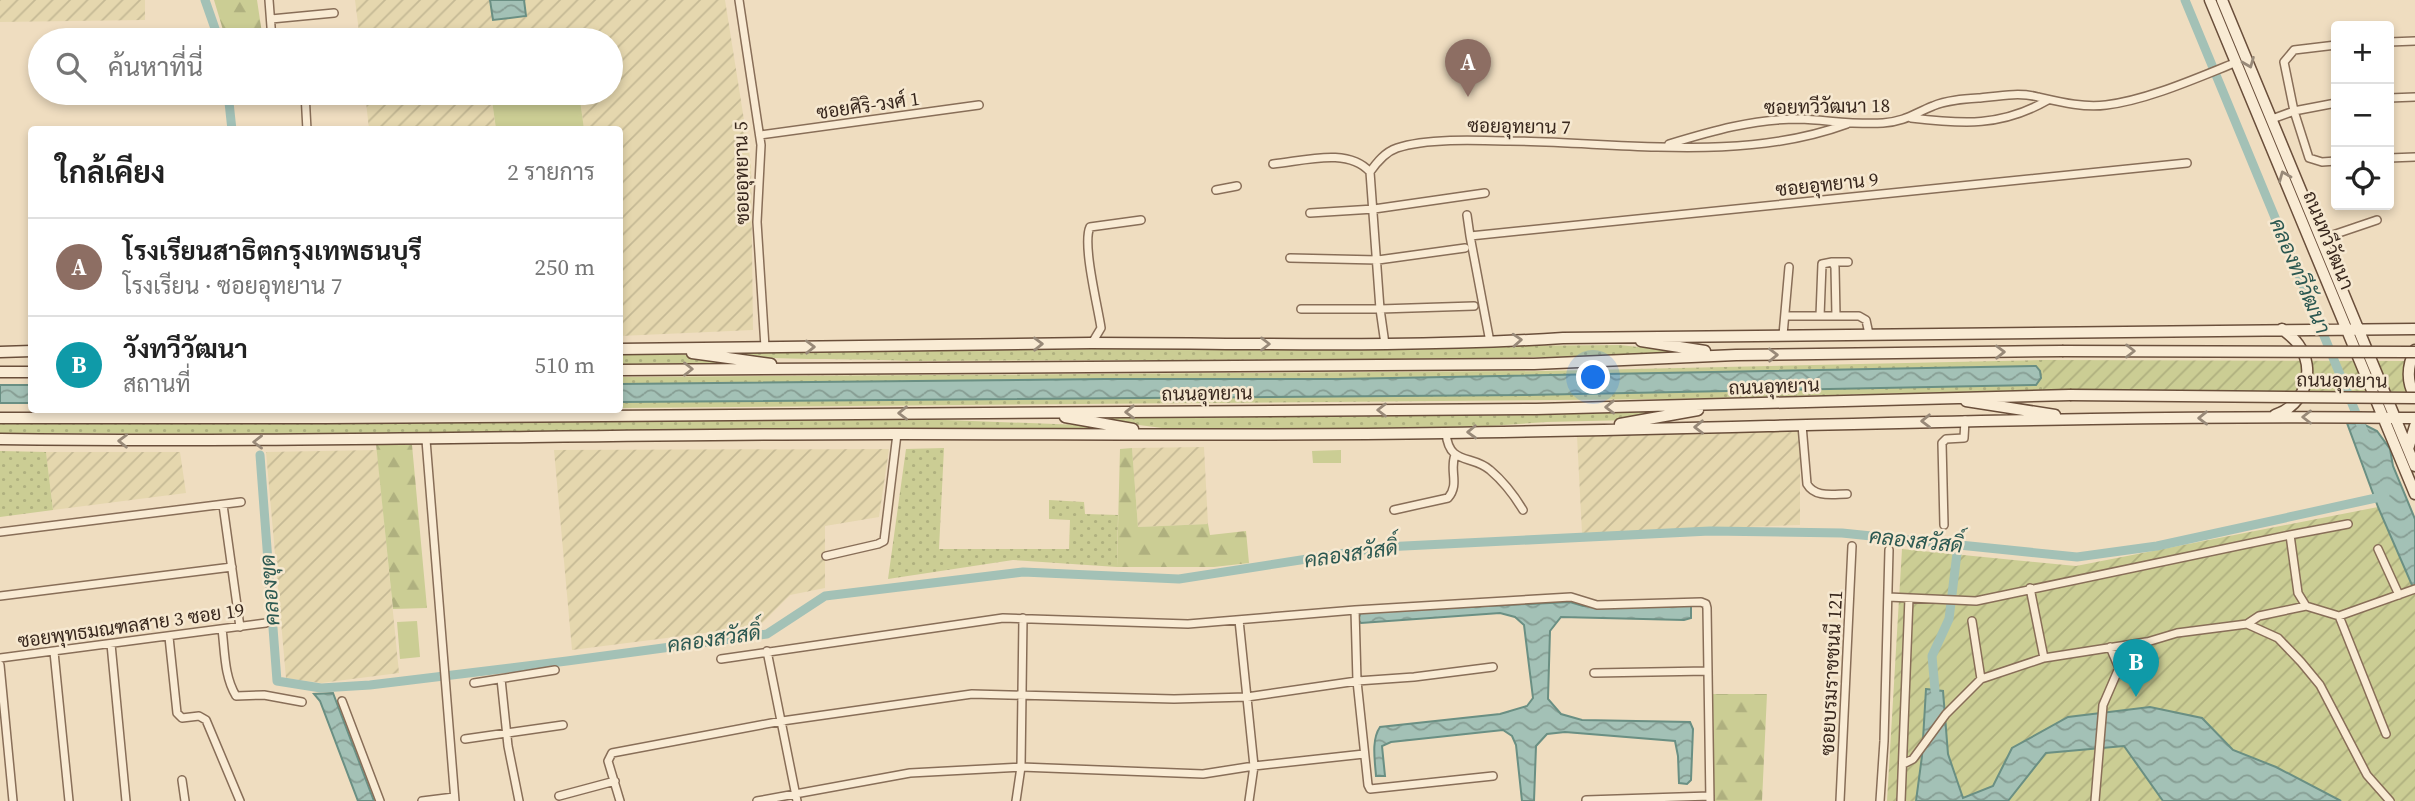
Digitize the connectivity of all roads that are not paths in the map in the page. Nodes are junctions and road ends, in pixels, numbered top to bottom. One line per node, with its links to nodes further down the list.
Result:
1 (269, 0): 6 (street)
2 (739, 0): 23 (street, ซอยอุทยาน 5)
3 (2210, 0): 11 (main road, ถนนทวีวัฒนา)
4 (2222, 0): 20 (main road, ถนนทวีวัฒนา, one-way to 20)
5 (334, 13): 6 (street)
6 (271, 19): 7 (street)
7 (271, 28)
8 (2415, 41): 9 (street)
9 (2394, 42)
10 (2331, 46): 18 (street)
11 (2238, 62): 14 (street, ซอยทวีวัฒนา 18); 55 (main road, ถนนทวีวัฒนา, one-way to 11)
12 (2415, 97): 13 (street)
13 (2394, 98)
14 (2048, 100): 19 (street, ซอยทวีวัฒนา 18); 19 (street, ซอยทวีวัฒนา 18)
15 (2331, 104): 18 (street)
16 (306, 105): 22 (street)
17 (979, 105): 23 (street, ซอยศิริ-วงศ์ 1)
18 (2294, 111): 20 (street); 27 (street)
19 (1911, 118): 21 (street, ซอยทวีวัฒนา 18)
20 (2272, 119): 40 (main road, ถนนทวีวัฒนา)
21 (1847, 124): 24 (street, ซอยอุทยาน 7); 24 (street, ซอยทวีวัฒนา 18)
22 (307, 126)
23 (760, 135): 63 (street, ซอยอุทยาน 5)
24 (1661, 147): 30 (street, ซอยอุทยาน 7)
25 (2415, 157): 26 (street)
26 (2394, 158)
27 (2331, 161)
28 (2187, 163): 39 (street, ซอยอุทยาน 9)
29 (1273, 164): 30 (street)
30 (1370, 173): 34 (street)
31 (1237, 186): 32 (street)
32 (1216, 190)
33 (1485, 192): 34 (street)
34 (1374, 209): 35 (street); 43 (street)
35 (1310, 213)
36 (1466, 215): 39 (street)
37 (1141, 220): 61 (street)
38 (2377, 220): 40 (street)
39 (1469, 236): 60 (street)
40 (2320, 239): 55 (main road, ถนนทวีวัฒนา)
41 (1465, 248): 43 (street)
42 (1290, 258): 43 (street)
43 (1378, 260): 49 (street)
44 (1832, 262): 45 (street); 51 (street); 52 (street)
45 (1848, 262)
46 (1789, 267): 50 (street)
47 (1474, 306): 49 (street)
48 (1301, 309): 49 (street)
49 (1380, 309): 62 (street)
50 (1785, 316): 51 (street); 58 (street)
51 (1820, 316): 52 (street)
52 (1836, 316): 57 (street)
53 (2386, 328): 55 (main road); 56 (main road); 65 (main road)
54 (2282, 329): 55 (main road); 57 (main road); 79 (main road)
55 (2348, 329): 65 (main road, ถนนทวีวัฒนา); 81 (main road, ถนนทวีวัฒนา)
56 (2415, 329)
57 (1868, 334): 58 (main road)
58 (1783, 335): 59 (main road)
59 (1620, 337): 60 (main road, one-way to 59); 70 (main road)
60 (1490, 342): 62 (main road)
61 (1092, 343): 62 (main road, one-way to 62); 63 (main road, one-way to 61)
62 (1384, 344)
63 (765, 347): 64 (main road)
64 (660, 348): 66 (main road); 71 (main road)
65 (2365, 348): 82 (main road, ถนนทวีวัฒนา)
66 (623, 349)
67 (28, 351): 69 (main road)
68 (2415, 351): 70 (main road, ถนนอุทยาน, one-way to 68, bridge); 76 (main road)
69 (0, 352)
70 (1736, 355): 71 (main road, ถนนอุทยาน)
71 (786, 368): 72 (main road, ถนนอุทยาน, one-way to 71)
72 (623, 370)
73 (0, 372): 74 (main road)
74 (28, 372)
75 (1937, 397): 76 (main road, ถนนอุทยาน, bridge); 77 (main road, ถนนอุทยาน); 84 (main road)
76 (2415, 398)
77 (1715, 405): 78 (main road, ถนนอุทยาน, one-way to 78); 88 (main road)
78 (1037, 413): 80 (main road, ถนนอุทยาน, one-way to 80); 89 (main road)
79 (2271, 417): 81 (main road, ถนนอุทยาน, one-way to 79); 84 (main road, ถนนอุทยาน, one-way to 84)
80 (0, 418)
81 (2380, 418): 82 (main road, ถนนอุทยาน); 98 (main road, ถนนทวีวัฒนา)
82 (2394, 418): 83 (main road, ถนนอุทยาน); 94 (main road, ถนนทวีวัฒนา)
83 (2415, 418)
84 (2083, 419): 85 (main road, ถนนอุทยาน)
85 (1965, 421): 86 (main road, ถนนอุทยาน, one-way to 86); 104 (street)
86 (1802, 425): 88 (main road, ถนนอุทยาน, one-way to 88); 97 (street)
87 (2415, 426): 94 (main road)
88 (1601, 429): 90 (main road, ถนนอุทยาน, one-way to 90)
89 (1161, 433): 90 (main road, ถนนอุทยาน); 91 (main road, ถนนอุทยาน)
90 (1446, 433): 95 (street)
91 (897, 434): 93 (main road, ถนนอุทยาน); 110 (street)
92 (0, 439): 93 (main road, ถนนอุทยาน, one-way to 92)
93 (426, 440): 166 (street)
94 (2408, 450): 96 (main road, ถนนทวีวัฒนา)
95 (1455, 455): 101 (street); 102 (street)
96 (2415, 466)
97 (1847, 494)
98 (2415, 494)
99 (242, 502): 100 (street)
100 (223, 505): 105 (street); 111 (street)
101 (1394, 510)
102 (1523, 510)
103 (2348, 524): 106 (street)
104 (1944, 525)
105 (0, 532)
106 (2290, 535): 112 (street); 118 (street)
107 (1852, 546): 180 (street, ซอยบรมราชชนนี 121)
108 (2378, 549): 114 (street)
109 (1889, 550): 116 (street)
110 (826, 556)
111 (232, 566): 115 (street); 126 (street)
112 (2030, 588): 117 (street); 135 (street)
113 (2412, 591): 114 (street)
114 (2399, 595): 120 (street)
115 (0, 596)
116 (1888, 597): 117 (street); 181 (street)
117 (1909, 598): 157 (street)
118 (2306, 606): 120 (street); 125 (street)
119 (1355, 610): 122 (street); 141 (street); 145 (street)
120 (2339, 616): 154 (street)
121 (1023, 618): 122 (street); 132 (street); 147 (street)
122 (1239, 620): 148 (street)
123 (1972, 621): 144 (street)
124 (266, 623): 126 (street, ซอยพุทธมณฑลสาย 3 ซอย 19)
125 (2247, 624): 129 (street); 184 (street)
126 (240, 627): 127 (street, ซอยพุทธมณฑลสาย 3 ซอย 19)
127 (222, 629): 128 (street, ซอยพุทธมณฑลสาย 3 ซอย 19); 150 (street)
128 (169, 637): 130 (street, ซอยพุทธมณฑลสาย 3 ซอย 19); 172 (street)
129 (2147, 642): 131 (street); 139 (street)
130 (111, 644): 133 (street, ซอยพุทธมณฑลสาย 3 ซอย 19); 170 (street)
131 (2110, 647): 135 (street); 139 (street)
132 (767, 651): 136 (street); 151 (street)
133 (54, 652): 134 (street, ซอยพุทธมณฑลสาย 3 ซอย 19); 169 (street)
134 (0, 658)
135 (2044, 658): 144 (street)
136 (722, 659)
137 (0, 665): 168 (street)
138 (1493, 667): 145 (street)
139 (2119, 668): 183 (street)
140 (555, 670): 143 (street)
141 (1708, 671): 142 (street); 165 (street)
142 (1594, 673)
143 (501, 679): 146 (street); 153 (street)
144 (1981, 680): 157 (street)
145 (1357, 681): 148 (street); 156 (street)
146 (474, 683)
147 (1022, 694): 148 (street); 151 (street); 159 (street)
148 (1247, 698): 158 (street)
149 (342, 701): 173 (street)
150 (302, 702)
151 (782, 721): 162 (street); 164 (street)
152 (562, 725): 153 (street)
153 (507, 733): 155 (street); 175 (street)
154 (2386, 734)
155 (465, 739)
156 (1364, 754): 158 (street); 160 (street)
157 (1903, 764): 182 (street)
158 (1254, 766): 159 (street); 179 (street)
159 (1021, 767): 164 (street); 178 (street)
160 (1493, 776)
161 (183, 780): 171 (street)
162 (615, 780): 163 (street); 176 (street)
163 (559, 796)
164 (797, 797): 177 (street)
165 (1710, 798): 167 (street)
166 (455, 799): 174 (street)
167 (1586, 800)
168 (13, 801)
169 (69, 801)
170 (126, 801)
171 (185, 801)
172 (240, 801)
173 (380, 801)
174 (422, 801)
175 (519, 801)
176 (620, 801)
177 (757, 801)
178 (1016, 801)
179 (1249, 801)
180 (1840, 801)
181 (1880, 801)
182 (1902, 801)
183 (2095, 801)
184 (2390, 801)

